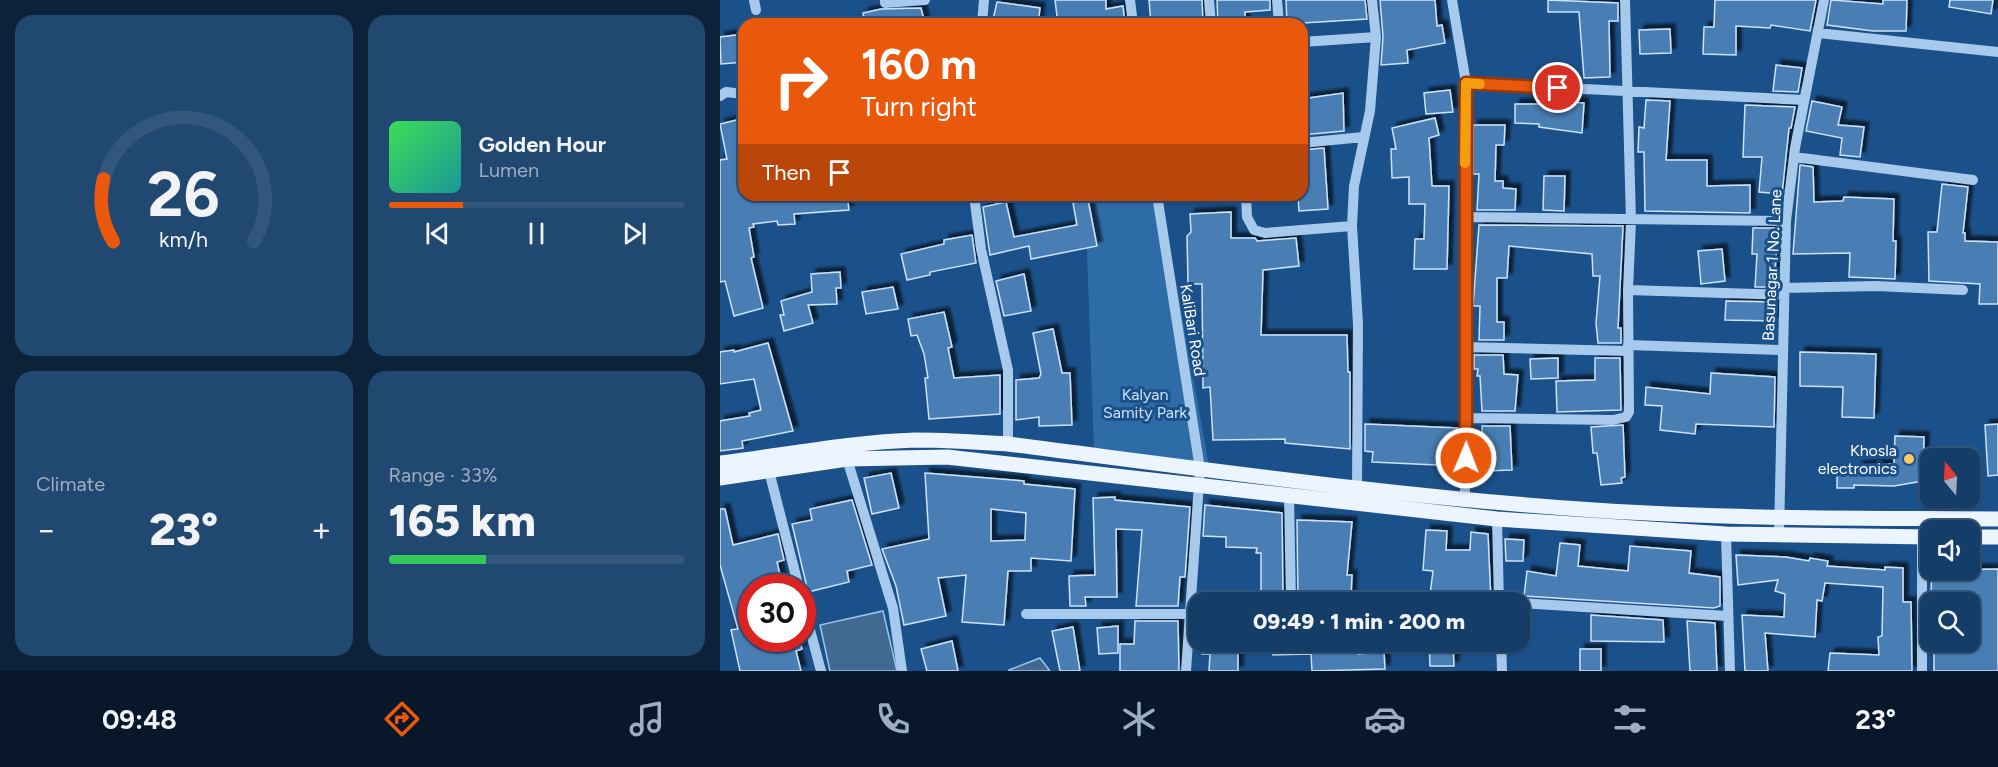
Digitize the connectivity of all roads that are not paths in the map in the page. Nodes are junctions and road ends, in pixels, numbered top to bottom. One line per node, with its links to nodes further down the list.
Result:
1 (885, 0): 2 (street)
2 (925, 0)
3 (984, 0): 11 (street)
4 (1130, 0): 12 (street)
5 (1209, 0): 13 (street)
6 (1277, 0): 14 (street)
7 (1372, 0): 16 (street)
8 (1452, 0): 19 (street)
9 (1625, 0): 20 (street)
10 (1824, 0): 15 (street, Basunagar 1 No. Lane)
11 (982, 18)
12 (1132, 18)
13 (1210, 18)
14 (1279, 18)
15 (1818, 33): 18 (street); 23 (street, Basunagar 1 No. Lane)
16 (1376, 37): 17 (street); 24 (street)
17 (1308, 42)
18 (1998, 52)
19 (1466, 83): 20 (street); 31 (street)
20 (1627, 92): 23 (street); 32 (street)
21 (738, 93): 22 (street)
22 (720, 96)
23 (1804, 100): 26 (street, Basunagar 1 No. Lane)
24 (1363, 137): 25 (street); 34 (street)
25 (1308, 142)
26 (1794, 157): 27 (street); 33 (street, Basunagar 1 No. Lane)
27 (1973, 180)
28 (975, 201): 42 (street)
29 (1158, 201): 45 (street, KaliBari Road)
30 (1246, 201): 34 (street)
31 (1465, 217): 32 (street); 38 (street)
32 (1631, 221): 33 (street); 35 (street)
33 (1786, 221): 37 (street, Basunagar 1 No. Lane)
34 (1352, 226): 49 (street)
35 (1628, 290): 37 (street); 39 (street)
36 (1963, 290): 37 (street)
37 (1784, 291): 40 (street, Basunagar 1 No. Lane)
38 (1464, 346): 39 (street); 41 (street)
39 (1628, 348): 40 (street); 41 (street)
40 (1783, 350): 52 (street, Basunagar 1 No. Lane)
41 (1467, 418): 51 (street)
42 (1008, 444): 44 (main road); 45 (main road)
43 (847, 459): 46 (main road); 48 (main road); 73 (street)
44 (720, 463)
45 (1200, 469): 48 (street, KaliBari Road); 49 (main road)
46 (769, 471): 47 (main road); 60 (street)
47 (720, 478)
48 (1200, 486): 50 (main road); 62 (street, KaliBari Road)
49 (1357, 488): 51 (main road)
50 (1289, 495): 53 (main road); 63 (street)
51 (1465, 498): 52 (main road)
52 (1779, 517): 54 (main road); 56 (street, Basunagar 1 No. Lane)
53 (1497, 519): 55 (main road); 64 (street)
54 (1998, 519)
55 (1726, 534): 56 (main road); 68 (street)
56 (1779, 534): 57 (main road)
57 (1920, 537)
58 (1980, 537): 59 (main road)
59 (1998, 537)
60 (795, 574)
61 (1925, 580): 77 (street)
62 (1196, 592)
63 (1291, 592)
64 (1499, 592)
65 (1530, 604): 68 (street)
66 (1026, 614): 67 (street)
67 (1188, 614)
68 (1727, 616): 76 (street)
69 (816, 652): 72 (street)
70 (1189, 652): 74 (street, KaliBari Road)
71 (1501, 652): 75 (street)
72 (821, 671)
73 (902, 671)
74 (1186, 671)
75 (1502, 671)
76 (1731, 671)
77 (1922, 671)

